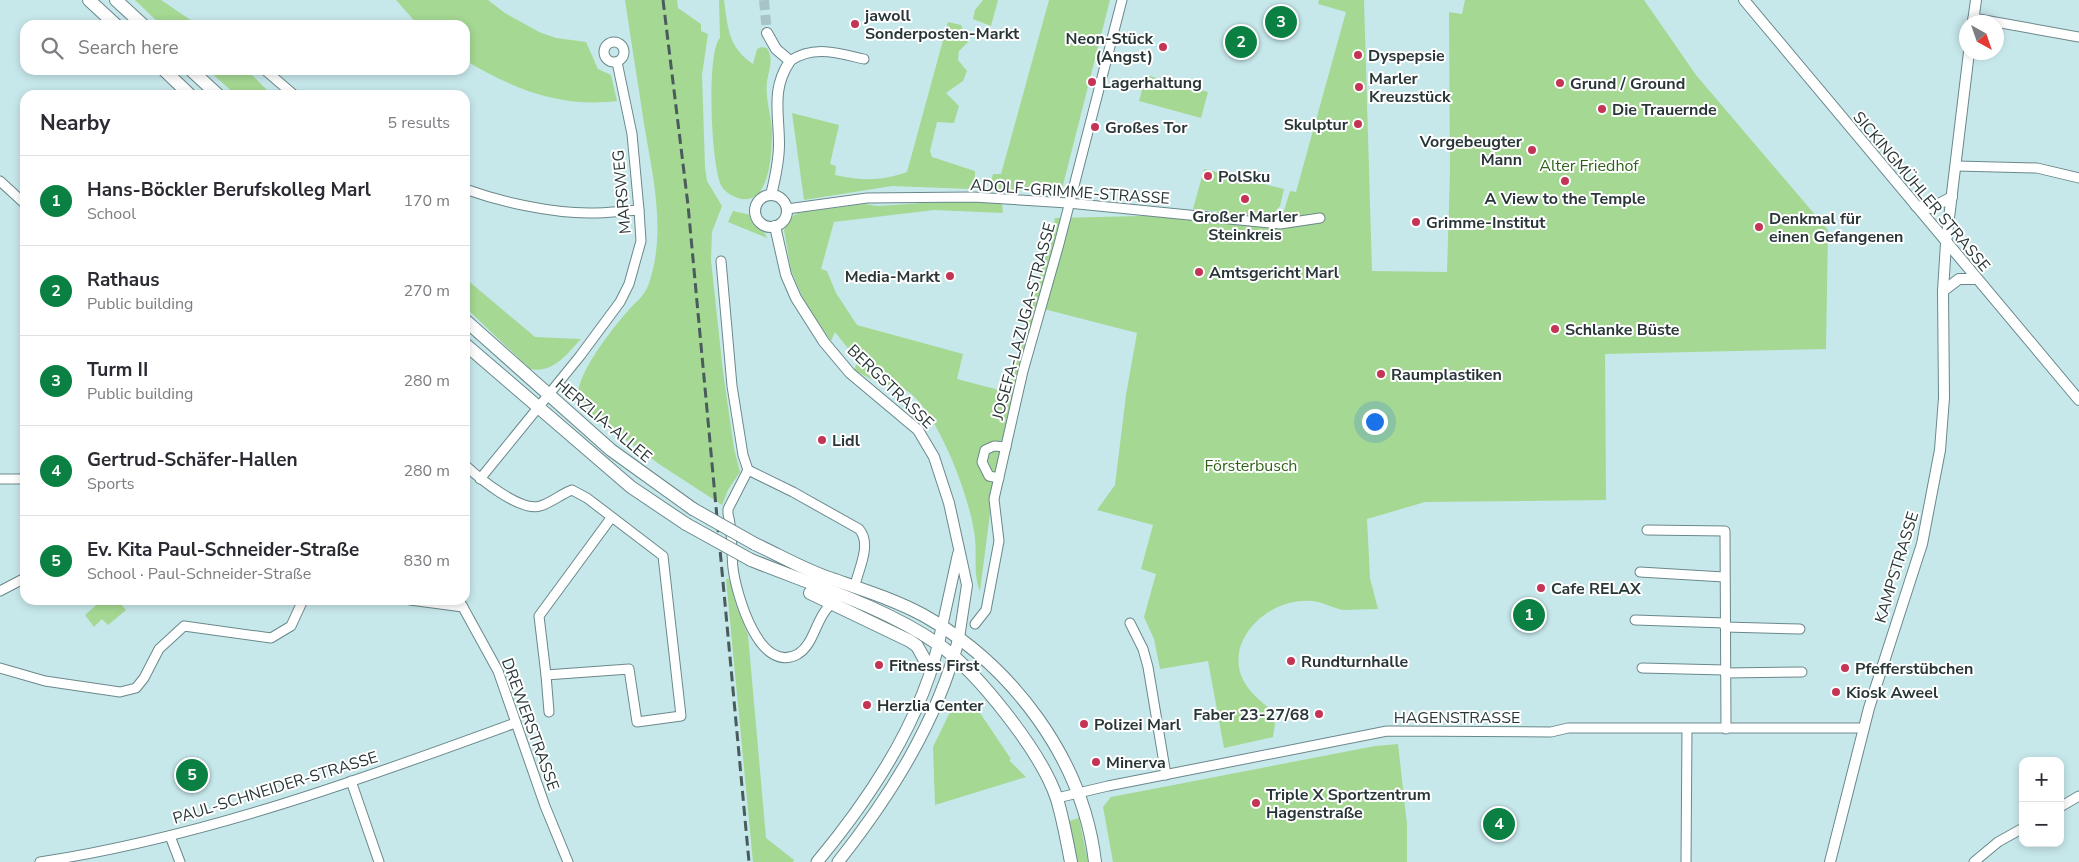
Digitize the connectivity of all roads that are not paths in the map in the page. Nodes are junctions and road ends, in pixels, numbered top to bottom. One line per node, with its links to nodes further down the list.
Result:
1 (89, 0): 7 (main road)
2 (116, 0): 8 (main road)
3 (1122, 0): 29 (street, JOSEFA-LAZUGA-STRASSE)
4 (1744, 0): 30 (street, SICKINGMÜHLER STRASSE)
5 (1976, 0): 6 (street)
6 (1974, 15)
7 (111, 20)
8 (138, 20)
9 (2004, 25): 11 (street)
10 (767, 32): 14 (street)
11 (2079, 38)
12 (864, 59): 14 (street)
13 (1969, 60): 22 (street, KAMPSTRASSE)
14 (790, 61): 26 (street)
15 (617, 62): 32 (street, MARSWEG)
16 (169, 75): 19 (main road)
17 (196, 75): 20 (main road)
18 (271, 75): 21 (street)
19 (185, 90)
20 (211, 90)
21 (288, 90)
22 (1957, 166): 23 (street); 27 (street, KAMPSTRASSE)
23 (2079, 178)
24 (0, 181): 28 (street)
25 (470, 191): 32 (street)
26 (772, 195): 31 (street); 34 (street)
27 (1952, 198): 30 (street); 35 (street, KAMPSTRASSE)
28 (20, 199)
29 (1068, 202): 31 (street, ADOLF-GRIMME-STRASSE); 33 (street, ADOLF-GRIMME-STRASSE); 44 (street, JOSEFA-LAZUGA-STRASSE)
30 (1916, 206): 35 (street, SICKINGMÜHLER STRASSE)
31 (787, 209): 34 (street)
32 (639, 210): 41 (street, MARSWEG)
33 (1320, 218)
34 (775, 226): 53 (street, BERGSTRASSE)
35 (1946, 244): 37 (street, SICKINGMÜHLER STRASSE); 38 (street, KAMPSTRASSE)
36 (721, 261): 46 (street)
37 (1977, 279): 38 (street); 42 (street, SICKINGMÜHLER STRASSE)
38 (1943, 291): 79 (street, KAMPSTRASSE)
39 (470, 324): 41 (main road, HERZLIA-ALLEE)
40 (470, 348): 43 (main road, HERZLIA-ALLEE)
41 (550, 396): 43 (street, MARSWEG); 57 (main road, HERZLIA-ALLEE, bridge)
42 (2079, 400)
43 (537, 408): 50 (street, MARSWEG); 59 (main road, HERZLIA-ALLEE, bridge)
44 (1006, 447): 47 (street, JOSEFA-LAZUGA-STRASSE); 47 (street)
45 (470, 470): 50 (street)
46 (748, 470): 57 (street); 59 (street)
47 (999, 478): 64 (street, JOSEFA-LAZUGA-STRASSE)
48 (0, 479): 49 (street)
49 (20, 479)
50 (480, 479): 51 (street)
51 (611, 518): 76 (street); 76 (street)
52 (1648, 530): 55 (street)
53 (960, 548): 66 (street, BERGSTRASSE); 68 (street, BERGSTRASSE)
54 (1640, 572): 55 (street)
55 (1724, 577): 65 (street)
56 (20, 581): 58 (street)
57 (855, 585): 66 (main road, HERZLIA-ALLEE)
58 (0, 591)
59 (837, 600): 69 (main road, HERZLIA-ALLEE); 73 (main road)
60 (301, 605): 71 (street)
61 (462, 605): 78 (street, DREWERSTRASSE)
62 (1635, 620): 65 (street)
63 (1130, 623): 82 (street)
64 (975, 624)
65 (1725, 625): 67 (street); 74 (street)
66 (942, 627): 68 (main road, HERZLIA-ALLEE); 69 (main road, BERGSTRASSE)
67 (1800, 629)
68 (959, 638): 70 (main road, BERGSTRASSE); 84 (main road, HERZLIA-ALLEE)
69 (939, 645): 70 (main road, HERZLIA-ALLEE); 73 (main road, BERGSTRASSE)
70 (954, 657): 86 (main road, HERZLIA-ALLEE); 95 (main road, BERGSTRASSE)
71 (0, 668)
72 (1642, 668): 74 (street)
73 (930, 669): 94 (main road, BERGSTRASSE)
74 (1725, 672): 75 (street); 81 (street)
75 (1802, 672)
76 (546, 675): 77 (street)
77 (549, 712)
78 (515, 723): 83 (street, PAUL-SCHNEIDER-STRASSE); 93 (street, DREWERSTRASSE)
79 (1864, 728): 81 (street, HAGENSTRASSE); 99 (street, KAMPSTRASSE)
80 (1687, 729): 81 (street, HAGENSTRASSE); 82 (street, HAGENSTRASSE); 98 (street)
81 (1726, 729)
82 (1166, 775): 84 (street, HAGENSTRASSE)
83 (352, 781): 89 (street, PAUL-SCHNEIDER-STRASSE); 92 (street)
84 (1078, 793): 86 (street, HAGENSTRASSE); 97 (main road, HERZLIA-ALLEE)
85 (2079, 796): 87 (street)
86 (1057, 798): 96 (main road, HERZLIA-ALLEE)
87 (2064, 804)
88 (2019, 830): 100 (street)
89 (170, 836): 90 (street, PAUL-SCHNEIDER-STRASSE); 91 (street)
90 (40, 862)
91 (180, 862)
92 (379, 862)
93 (568, 862)
94 (817, 862)
95 (838, 862)
96 (1071, 862)
97 (1095, 862)
98 (1686, 862)
99 (1830, 862)
100 (1974, 862)

